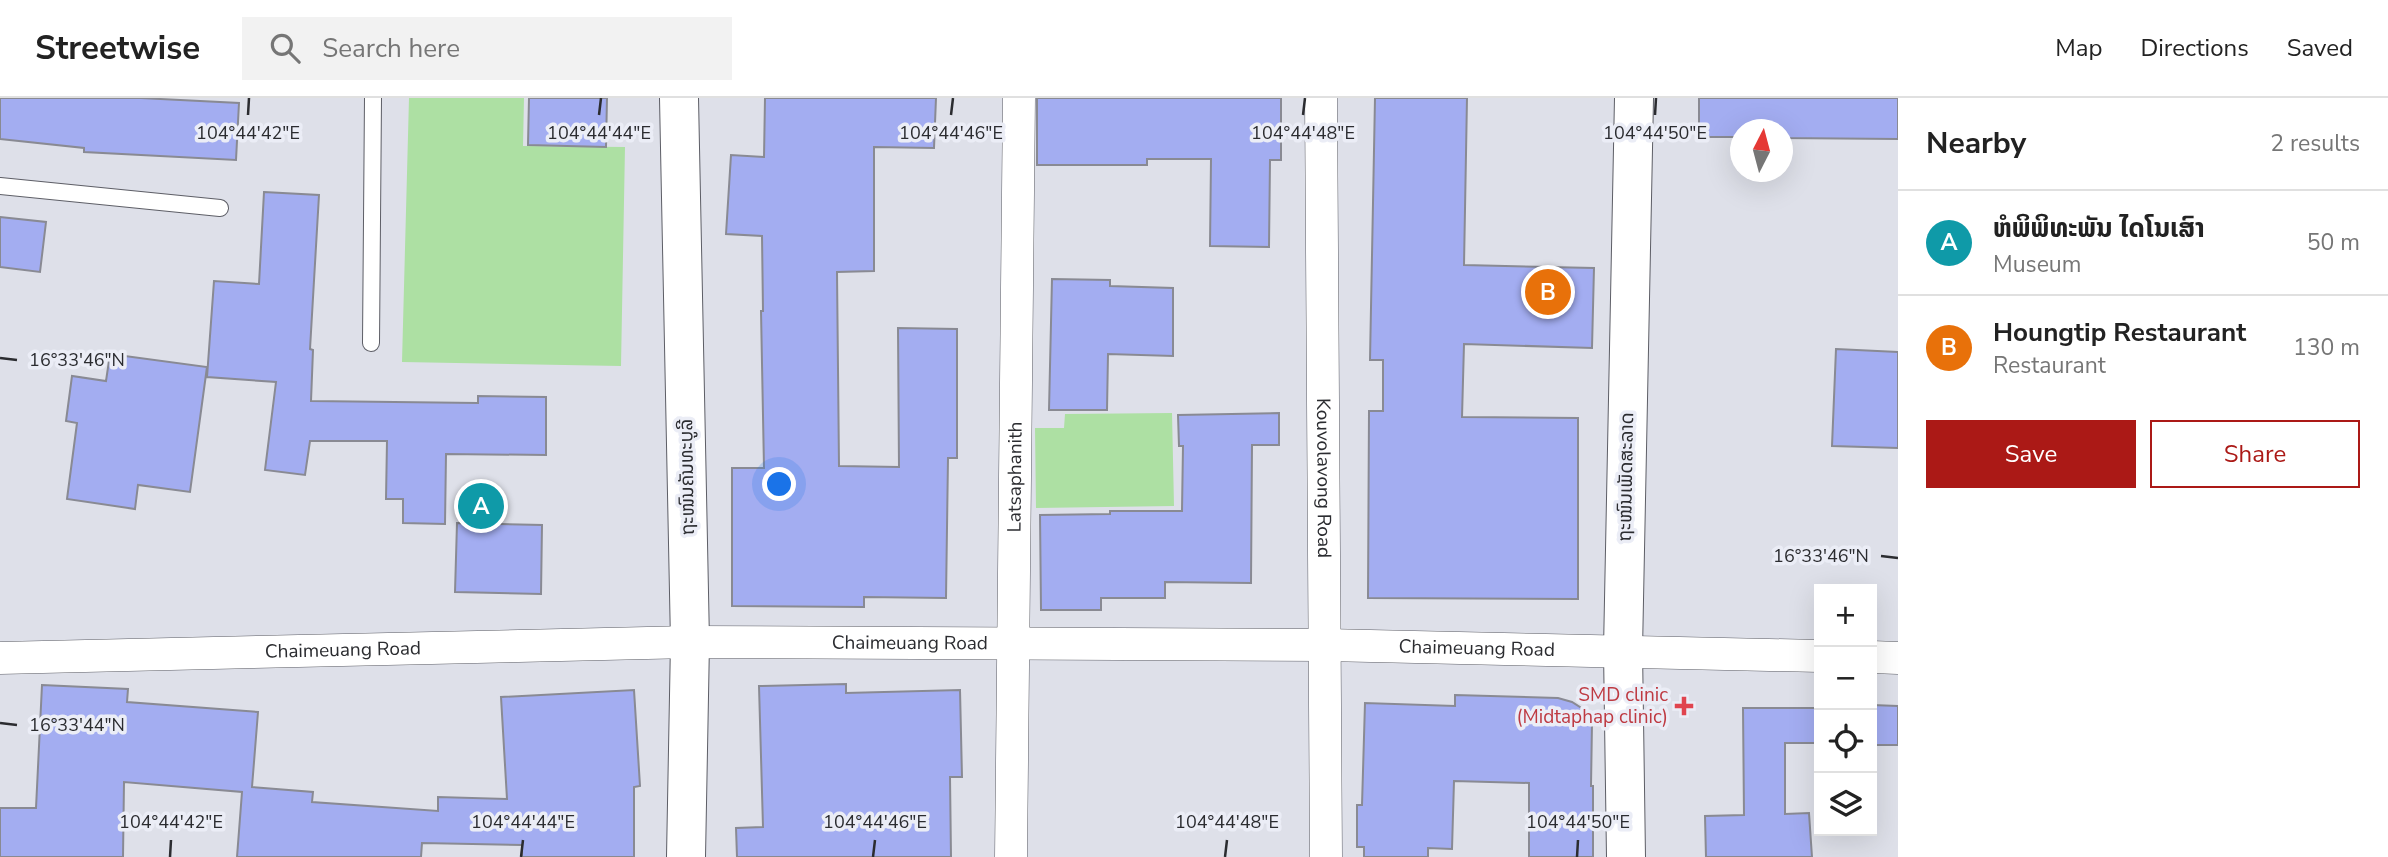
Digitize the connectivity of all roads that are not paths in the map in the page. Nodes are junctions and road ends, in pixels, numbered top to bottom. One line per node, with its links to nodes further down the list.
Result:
1 (373, 98): 8 (lane)
2 (679, 98): 9 (main road, ຖະໜົນຄັນທະບູລີ)
3 (1020, 98): 10 (street, Latsaphanith)
4 (1321, 98): 11 (street, Kouvolavong Road)
5 (1634, 98): 12 (main road, ຖະໜົນເພັດສະລາດ)
6 (0, 186): 7 (lane)
7 (220, 208)
8 (371, 342)
9 (690, 642): 10 (street, Chaimeuang Road); 15 (street, Chaimeuang Road); 17 (main road, ຖະໜົນຄັນທະບູລີ)
10 (1014, 642): 11 (street, Chaimeuang Road); 18 (street, Latsaphanith)
11 (1326, 645): 12 (street, Chaimeuang Road); 19 (street, Kouvolavong Road)
12 (1623, 650): 13 (street, Chaimeuang Road); 20 (main road, ຖະໜົນເພັດສະລາດ)
13 (1814, 656)
14 (1877, 657): 16 (street)
15 (0, 658)
16 (1898, 658)
17 (686, 857)
18 (1010, 857)
19 (1326, 857)
20 (1626, 857)

